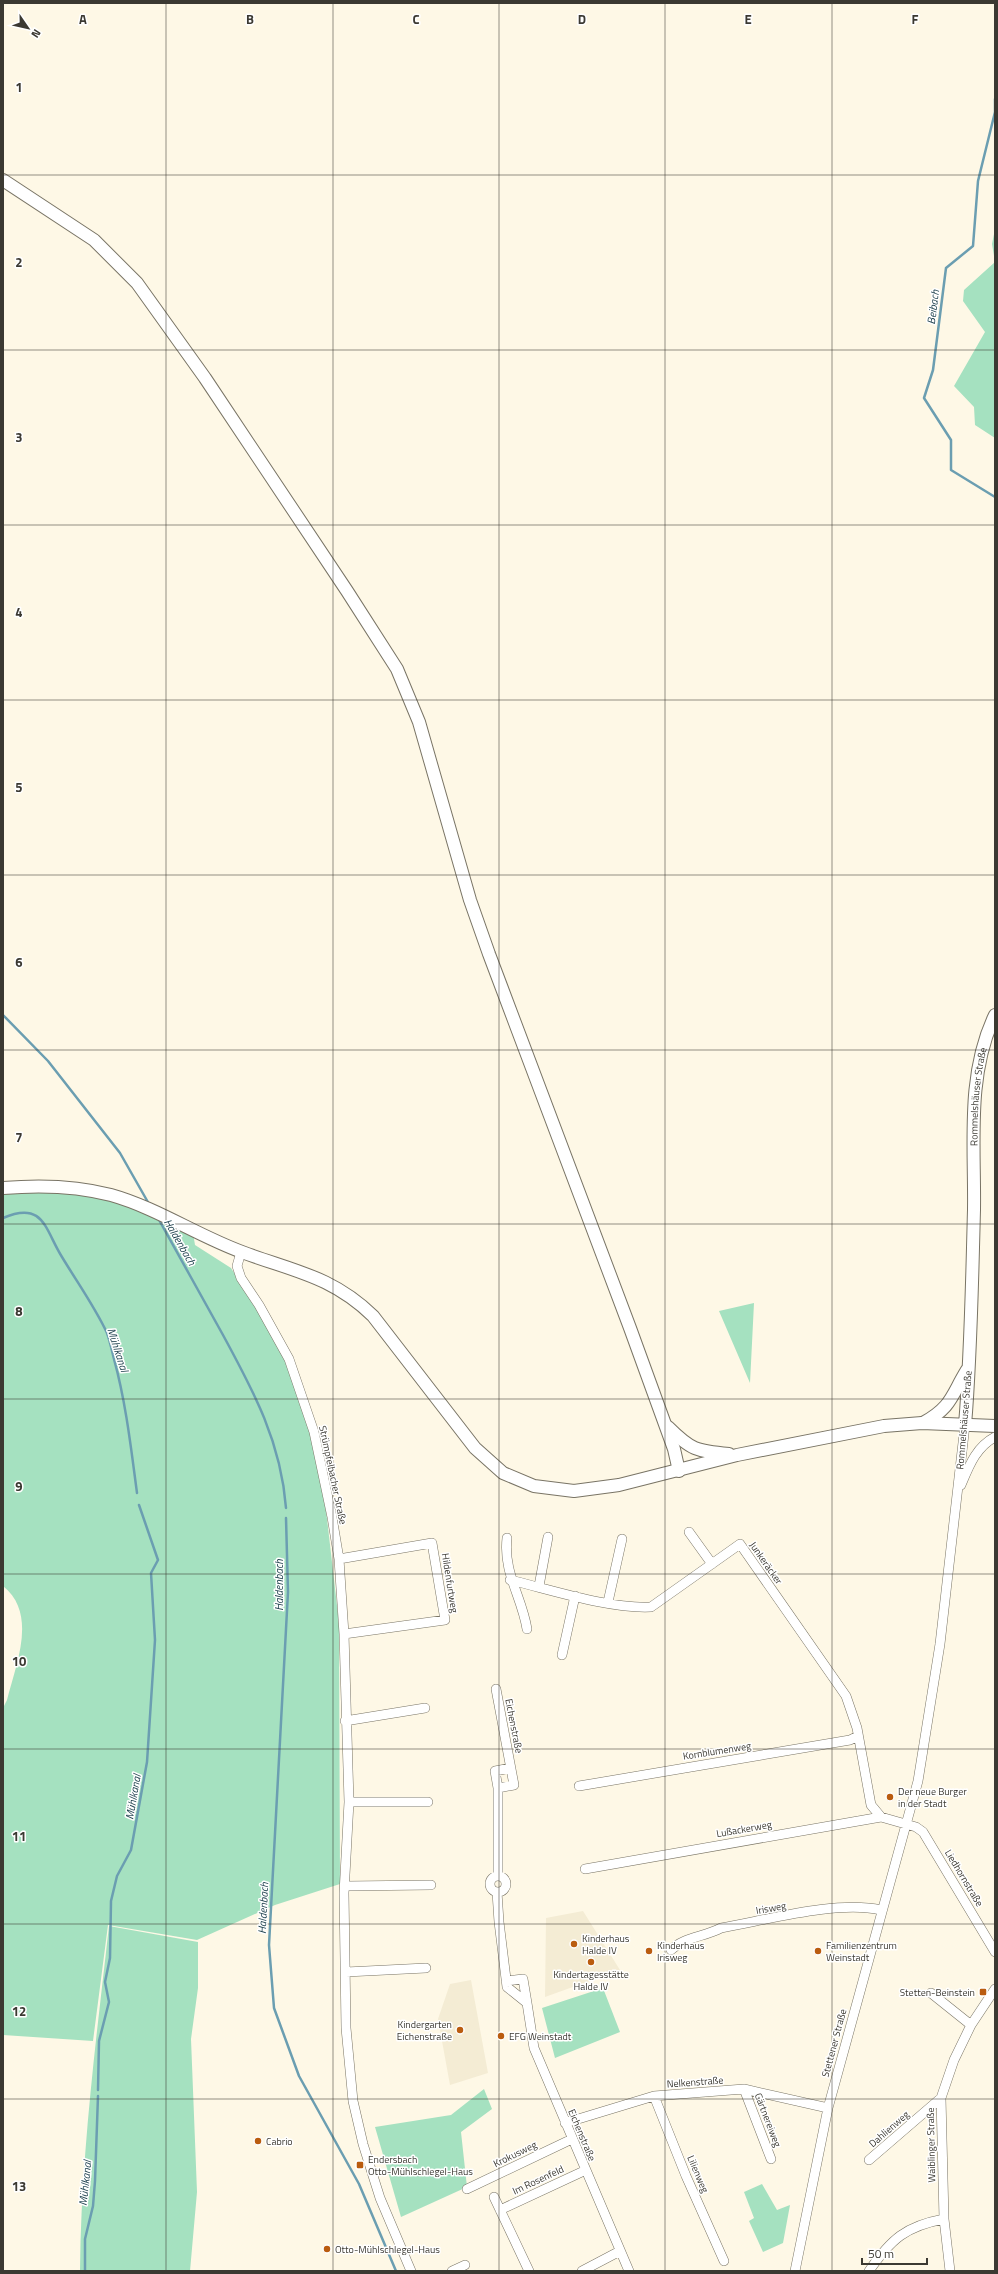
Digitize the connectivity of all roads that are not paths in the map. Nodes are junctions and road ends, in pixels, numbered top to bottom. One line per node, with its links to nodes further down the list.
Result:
1 (3, 180): 6 (main road)
2 (995, 1015): 5 (main road, Rommelshäuser Straße)
3 (3, 1188): 4 (main road)
4 (241, 1252): 12 (main road); 18 (street, Strümpfelbacher Straße)
5 (968, 1368): 7 (main road); 8 (main road, Rommelshäuser Straße)
6 (664, 1424): 11 (main road); 12 (main road)
7 (922, 1424): 8 (main road); 11 (main road)
8 (965, 1425): 9 (main road); 13 (street, Rommelshäuser Straße)
9 (995, 1426)
10 (995, 1437): 13 (street)
11 (736, 1454): 12 (main road)
12 (679, 1471)
13 (957, 1493): 37 (street, Rommelshäuser Straße)
14 (689, 1532): 19 (street)
15 (548, 1537): 21 (street)
16 (507, 1538): 20 (street)
17 (622, 1539): 23 (street)
18 (339, 1559): 25 (street, Strümpfelbacher Straße); 25 (street, Hildenfurtweg)
19 (712, 1564): 23 (street, Junkeräcker); 30 (street, Junkeräcker)
20 (510, 1580): 21 (street, Junkeräcker); 24 (street)
21 (539, 1586): 22 (street, Junkeräcker)
22 (575, 1596): 23 (street, Junkeräcker); 26 (street)
23 (608, 1602)
24 (527, 1629)
25 (344, 1634): 29 (street, Strümpfelbacher Straße)
26 (562, 1655)
27 (496, 1689): 31 (street, Eichenstraße)
28 (425, 1708): 29 (street)
29 (345, 1721): 34 (street, Strümpfelbacher Straße)
30 (858, 1736): 32 (street, Kornblumenweg); 36 (street, Junkeräcker)
31 (511, 1768): 33 (street, Eichenstraße); 33 (street, Eichenstraße)
32 (579, 1786)
33 (498, 1788): 46 (street, Eichenstraße)
34 (349, 1802): 35 (street); 40 (street, Strümpfelbacher Straße)
35 (428, 1802)
36 (881, 1817): 37 (street, Lußackerweg); 38 (street, Lußackerweg)
37 (906, 1824): 41 (street, Stettener Straße); 43 (street, Liedhornstraße)
38 (585, 1869)
39 (431, 1885): 40 (street)
40 (346, 1886): 45 (street, Strümpfelbacher Straße)
41 (881, 1910): 42 (street, Irisweg); 54 (street, Stettener Straße)
42 (671, 1950)
43 (995, 1952)
44 (426, 1968): 45 (street)
45 (346, 1972): 67 (street, Strümpfelbacher Straße)
46 (506, 1981): 49 (street); 49 (street, Eichenstraße)
47 (995, 1989): 50 (street, Waiblinger Straße)
48 (931, 1993): 50 (street)
49 (527, 2003): 55 (street, Eichenstraße)
50 (971, 2025): 53 (street, Waiblinger Straße)
51 (744, 2089): 52 (street, Nelkenstraße); 54 (street, Nelkenstraße); 57 (street, Gärtnereiweg)
52 (654, 2096): 55 (street, Nelkenstraße); 65 (street, Lilienweg)
53 (941, 2098): 58 (street, Dahlienweg); 63 (street, Waiblinger Straße)
54 (828, 2108): 72 (street, Stettener Straße)
55 (565, 2123): 56 (street, Eichenstraße)
56 (572, 2139): 59 (street, Eichenstraße); 60 (street, Krokusweg)
57 (772, 2159)
58 (869, 2160)
59 (586, 2170): 62 (street, Im Rosenfeld); 64 (street, Eichenstraße)
60 (467, 2189)
61 (494, 2196): 62 (street)
62 (500, 2210): 69 (street)
63 (944, 2219): 73 (street); 74 (street, Waiblinger Straße)
64 (620, 2251): 70 (street); 71 (street, Eichenstraße)
65 (724, 2261)
66 (466, 2265): 68 (street)
67 (411, 2271)
68 (452, 2271)
69 (529, 2271)
70 (582, 2271)
71 (629, 2271)
72 (795, 2271)
73 (869, 2271)
74 (950, 2271)

